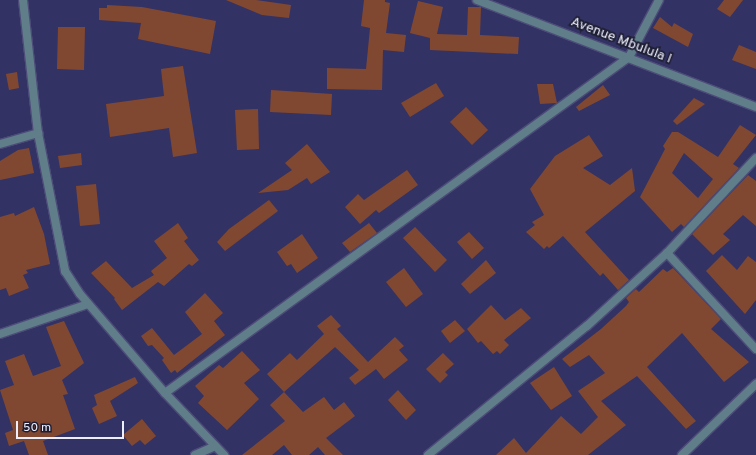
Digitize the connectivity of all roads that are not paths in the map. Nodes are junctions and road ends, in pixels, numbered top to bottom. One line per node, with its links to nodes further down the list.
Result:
1 (23, 0): 6 (street)
2 (477, 0): 4 (street, Avenue Mbulula I)
3 (659, 0): 4 (street)
4 (629, 57): 5 (street, Avenue Mbulula I); 14 (street)
5 (756, 107)
6 (38, 133): 7 (street); 10 (street)
7 (0, 144)
8 (756, 158): 9 (street)
9 (667, 253): 12 (street); 18 (street)
10 (88, 304): 11 (street); 14 (street)
11 (0, 334)
12 (756, 349)
13 (756, 384): 19 (street)
14 (165, 393): 15 (street)
15 (215, 446): 16 (street); 17 (street)
16 (195, 455)
17 (224, 455)
18 (428, 455)
19 (682, 455)

